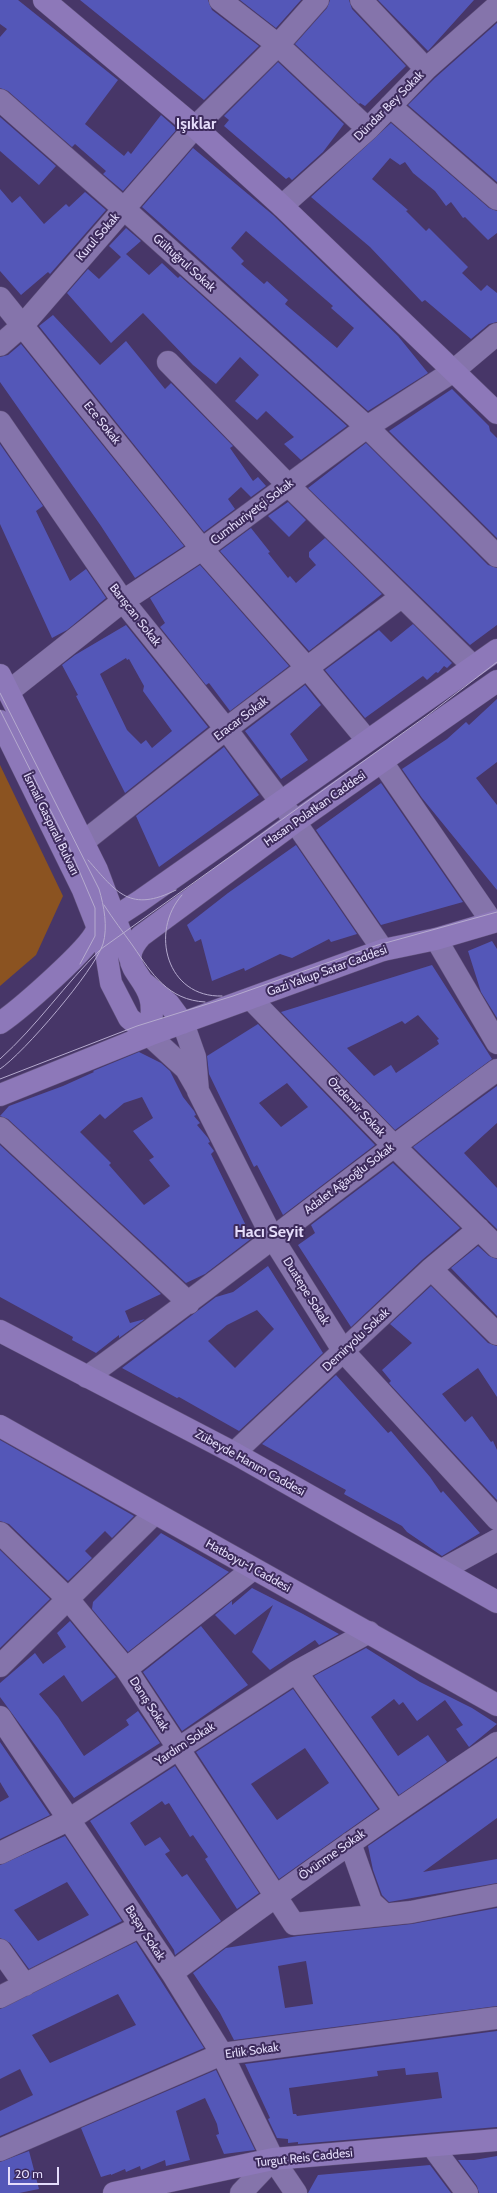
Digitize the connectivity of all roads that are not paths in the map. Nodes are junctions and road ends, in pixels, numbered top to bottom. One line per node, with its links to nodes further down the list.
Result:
1 (44, 0): 10 (main road)
2 (220, 0): 6 (street)
3 (318, 0): 6 (street, Kurul Sokak)
4 (362, 0): 7 (street)
5 (492, 9): 7 (street, Dündar Bey Sokak)
6 (278, 45): 10 (street, Kurul Sokak); 11 (street)
7 (426, 69): 9 (street, Dündar Bey Sokak)
8 (0, 100): 14 (street, Gültuğrul Sokak)
9 (390, 106): 11 (street, Dündar Bey Sokak); 12 (street)
10 (195, 127): 13 (main road); 14 (street, Kurul Sokak)
11 (368, 129): 13 (street, Dündar Bey Sokak)
12 (497, 199)
13 (282, 206): 20 (main road)
14 (123, 208): 16 (street, Kurul Sokak); 23 (street, Gültuğrul Sokak)
15 (0, 298): 16 (street, Ece Sokak)
16 (23, 325): 18 (street, Kurul Sokak); 25 (street, Ece Sokak)
17 (497, 334): 20 (street, Cumhuriyetçi Sokak)
18 (0, 345)
19 (168, 362): 24 (street)
20 (452, 372): 21 (main road); 23 (street, Cumhuriyetçi Sokak)
21 (497, 413)
22 (0, 422): 28 (street, Barışcan Sokak)
23 (367, 427): 24 (street, Cumhuriyetçi Sokak); 26 (street, Gültuğrul Sokak)
24 (288, 486): 25 (street, Cumhuriyetçi Sokak); 27 (street)
25 (202, 549): 28 (street, Cumhuriyetçi Sokak); 31 (street, Ece Sokak)
26 (497, 556)
27 (402, 597): 30 (street); 31 (street, Eracar Sokak)
28 (123, 601): 32 (street, Cumhuriyetçi Sokak); 35 (street, Barışcan Sokak)
29 (497, 650): 30 (main road)
30 (473, 666): 36 (main road)
31 (308, 669): 35 (street, Eracar Sokak); 36 (street, Ece Sokak)
32 (4, 683): 40 (main road)
33 (496, 684): 37 (main road, Hasan Polatkan Caddesi)
34 (0, 721): 41 (main road, İsmail Gaspıralı Bulvarı)
35 (226, 729): 38 (street, Barışcan Sokak); 40 (street, Eracar Sokak)
36 (367, 740): 38 (main road)
37 (382, 762): 39 (main road, Hasan Polatkan Caddesi); 42 (street)
38 (280, 801): 39 (street, Barışcan Sokak); 41 (main road)
39 (295, 822): 44 (main road, Hasan Polatkan Caddesi); 45 (street, Barışcan Sokak)
40 (82, 843): 41 (main road)
41 (106, 922): 44 (main road); 48 (main road); 50 (main road)
42 (494, 922): 43 (main road, Gazi Yakup Satar Caddesi)
43 (436, 939): 45 (main road, Gazi Yakup Satar Caddesi); 51 (street)
44 (133, 950): 46 (main road)
45 (383, 950): 47 (main road, Gazi Yakup Satar Caddesi)
46 (142, 981): 49 (main road); 50 (main road)
47 (250, 999): 49 (main road, Gazi Yakup Satar Caddesi); 56 (street, Özdemir Sokak)
48 (0, 1023)
49 (183, 1023): 50 (main road, Gazi Yakup Satar Caddesi); 53 (street, Duatepe Sokak)
50 (150, 1035): 53 (street); 54 (main road)
51 (497, 1043)
52 (497, 1070): 56 (street, Adalet Ağaoğlu Sokak)
53 (198, 1091): 58 (street, Duatepe Sokak)
54 (0, 1095)
55 (0, 1128): 61 (street)
56 (393, 1145): 57 (street, Özdemir Sokak); 58 (street, Adalet Ağaoğlu Sokak)
57 (479, 1229): 59 (street, Özdemir Sokak); 60 (street, Demiryolu Sokak)
58 (272, 1237): 61 (street, Adalet Ağaoğlu Sokak); 64 (street, Duatepe Sokak)
59 (497, 1247)
60 (431, 1269): 63 (street); 64 (street, Demiryolu Sokak)
61 (189, 1303): 65 (street, Adalet Ağaoğlu Sokak)
62 (0, 1331): 65 (main road, Zübeyde Hanım Caddesi)
63 (497, 1334)
64 (344, 1352): 67 (street, Demiryolu Sokak); 69 (street, Duatepe Sokak)
65 (87, 1377): 67 (main road, Zübeyde Hanım Caddesi)
66 (0, 1426): 68 (main road, Hatboyu-1 Caddesi)
67 (234, 1453): 73 (main road, Zübeyde Hanım Caddesi)
68 (154, 1514): 72 (main road, Hatboyu-1 Caddesi); 74 (street)
69 (497, 1519)
70 (0, 1533): 74 (street, Danış Sokak)
71 (497, 1540): 73 (street)
72 (253, 1569): 76 (main road, Hatboyu-1 Caddesi); 78 (street)
73 (442, 1570): 75 (main road, Zübeyde Hanım Caddesi)
74 (68, 1599): 77 (street); 78 (street, Danış Sokak)
75 (497, 1602)
76 (369, 1632): 79 (street, Yardım Sokak); 80 (main road, Hatboyu-1 Caddesi)
77 (0, 1666)
78 (126, 1669): 83 (street, Danış Sokak)
79 (296, 1672): 83 (street, Yardım Sokak); 84 (street)
80 (497, 1705)
81 (0, 1717): 85 (street, Başay Sokak)
82 (497, 1743): 84 (street, Övünme Sokak)
83 (178, 1749): 85 (street, Yardım Sokak); 89 (street, Danış Sokak)
84 (395, 1811): 86 (street, Övünme Sokak)
85 (70, 1819): 87 (street, Yardım Sokak); 91 (street, Başay Sokak)
86 (350, 1843): 89 (street, Övünme Sokak); 90 (street)
87 (0, 1853)
88 (497, 1895): 90 (street)
89 (275, 1896): 90 (street, Danış Sokak); 93 (street, Övünme Sokak)
90 (383, 1913)
91 (141, 1926): 93 (street, Başay Sokak); 94 (street)
92 (0, 1950): 94 (street)
93 (172, 1973): 97 (street, Başay Sokak)
94 (25, 1985): 95 (street)
95 (0, 1997)
96 (497, 2018): 97 (street, Erlik Sokak)
97 (222, 2054): 100 (street, Erlik Sokak); 101 (street, Başay Sokak)
98 (497, 2140): 99 (main road, Turgut Reis Caddesi)
99 (432, 2146): 101 (main road, Turgut Reis Caddesi); 105 (street)
100 (0, 2150)
101 (273, 2159): 102 (main road, Turgut Reis Caddesi); 103 (street); 104 (street, Başay Sokak)
102 (114, 2193)
103 (241, 2193)
104 (296, 2193)
105 (467, 2193)

